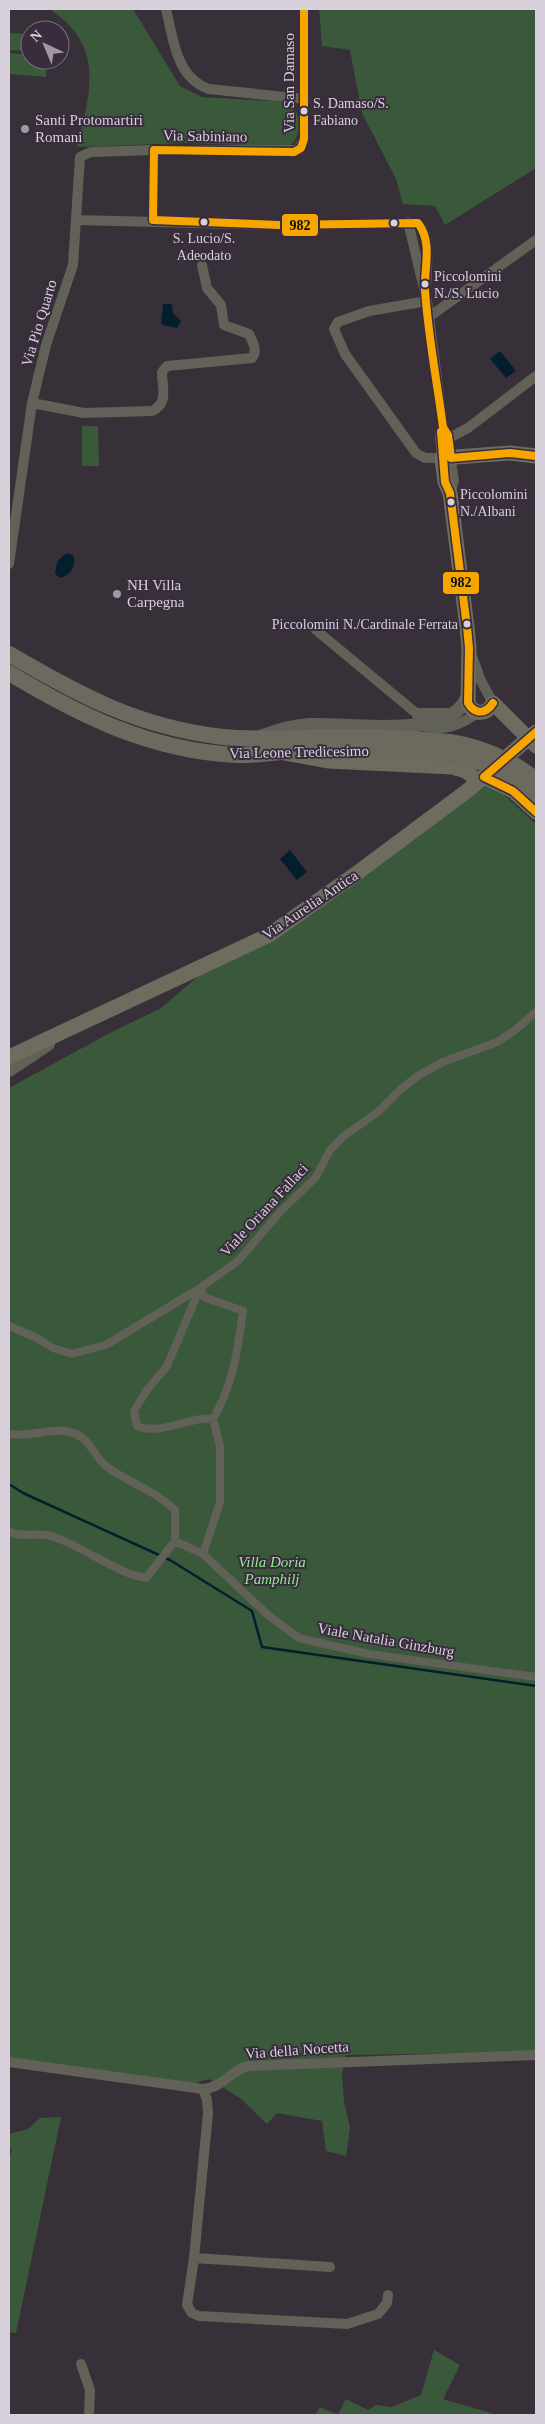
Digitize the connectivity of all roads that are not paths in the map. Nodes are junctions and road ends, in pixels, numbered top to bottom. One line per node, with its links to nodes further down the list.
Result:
1 (166, 9): 3 (street)
2 (304, 9): 3 (street, Via San Damaso)
3 (304, 99): 5 (street, Via San Damaso)
4 (154, 150): 5 (street, Via Sabiniano); 6 (street, Via Sabiniano); 8 (street)
5 (294, 152)
6 (86, 153): 7 (street, Via Pio Quarto)
7 (76, 220): 8 (street); 14 (street, Via Pio Quarto)
8 (153, 220): 11 (street)
9 (536, 240): 12 (street)
10 (202, 265): 14 (street)
11 (427, 301): 12 (street); 18 (street)
12 (429, 317): 15 (street)
13 (536, 376): 16 (street)
14 (32, 403): 19 (street, Via Pio Quarto)
15 (443, 427): 16 (street); 18 (street)
16 (449, 438): 18 (street)
17 (536, 456): 18 (main road)
18 (447, 458): 21 (main road)
19 (9, 564)
20 (316, 630): 27 (street)
21 (469, 648): 24 (main road); 25 (street)
22 (9, 654): 28 (main road, Via Leone Tredicesimo)
23 (9, 673): 31 (main road, Via Leone Tredicesimo)
24 (467, 698): 26 (main road); 27 (street)
25 (493, 703): 26 (main road); 29 (main road)
26 (477, 713): 27 (street)
27 (419, 719): 28 (street)
28 (256, 739): 30 (main road, Via Leone Tredicesimo)
29 (534, 739): 32 (main road, Via Aurelia Antica)
30 (454, 749): 31 (main road, Via Leone Tredicesimo); 33 (main road, Via Leone Tredicesimo, bridge); 34 (main road, Via Leone Tredicesimo, bridge)
31 (281, 752): 32 (main road)
32 (481, 779): 35 (main road); 37 (main road, Via Aurelia Antica)
33 (536, 780)
34 (536, 796)
35 (536, 812)
36 (536, 1012): 40 (street, Viale Oriana Fallaci)
37 (71, 1028): 38 (main road); 39 (street, Via Aurelia Antica)
38 (9, 1057)
39 (9, 1070)
40 (200, 1288): 41 (street, Viale Oriana Fallaci); 42 (street); 42 (street)
41 (9, 1326)
42 (213, 1419): 46 (street)
43 (9, 1434): 45 (street)
44 (9, 1532): 45 (street)
45 (175, 1541): 46 (street, Viale Natalia Ginzburg)
46 (203, 1554): 47 (street, Viale Natalia Ginzburg)
47 (536, 1677)
48 (536, 2055): 50 (street, Via della Nocetta)
49 (9, 2062): 50 (street)
50 (203, 2089): 51 (street)
51 (194, 2258): 52 (street); 53 (street)
52 (330, 2267)
53 (388, 2295)
54 (82, 2364): 55 (street)
55 (89, 2415)

